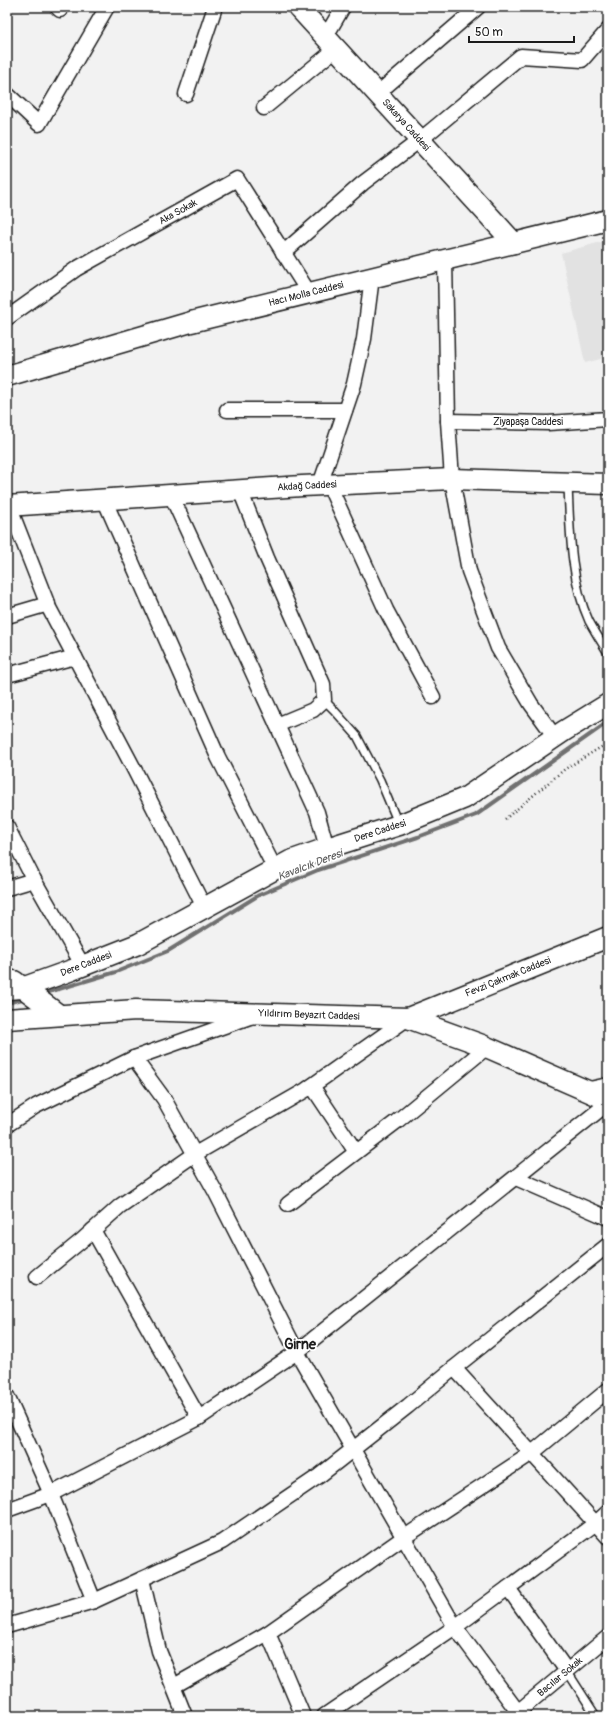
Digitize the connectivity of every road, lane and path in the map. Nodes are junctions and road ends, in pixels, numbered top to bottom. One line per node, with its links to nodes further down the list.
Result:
1 (107, 7): 9 (street)
2 (216, 7): 10 (street)
3 (298, 7): 7 (street, Sakarya Caddesi)
4 (343, 7): 7 (street)
5 (478, 7): 8 (street)
6 (608, 30): 12 (street)
7 (331, 42): 8 (street, Sakarya Caddesi); 11 (street)
8 (378, 93): 12 (street, Sakarya Caddesi)
9 (7, 94)
10 (186, 94)
11 (264, 108)
12 (420, 140): 14 (street, Sakarya Caddesi); 15 (street)
13 (608, 220): 14 (street, Hacı Molla Caddesi)
14 (514, 243): 16 (street, Hacı Molla Caddesi)
15 (283, 253): 18 (street, Aka Sokak); 19 (street, Aka Sokak)
16 (445, 260): 17 (street, Hacı Molla Caddesi); 24 (street)
17 (372, 277): 18 (street, Hacı Molla Caddesi); 22 (street)
18 (309, 293): 20 (street, Hacı Molla Caddesi)
19 (7, 318)
20 (7, 376)
21 (227, 410): 22 (street)
22 (345, 410): 28 (street)
23 (608, 419): 24 (street, Ziyapaşa Caddesi)
24 (448, 421): 25 (street)
25 (452, 479): 26 (street, Akdağ Caddesi); 28 (street, Akdağ Caddesi); 42 (street)
26 (568, 483): 27 (street, Akdağ Caddesi); 35 (lane)
27 (608, 484)
28 (324, 485): 29 (street, Akdağ Caddesi); 38 (street)
29 (240, 490): 30 (street, Akdağ Caddesi); 39 (street)
30 (171, 495): 31 (street, Akdağ Caddesi); 41 (street)
31 (104, 499): 32 (street, Akdağ Caddesi); 48 (street)
32 (8, 506): 33 (street)
33 (48, 604): 34 (street); 36 (street)
34 (7, 616)
35 (608, 653)
36 (75, 657): 37 (street); 51 (street)
37 (7, 675)
38 (434, 697)
39 (324, 700): 41 (street); 45 (lane)
40 (608, 704): 42 (street, Dere Caddesi)
41 (277, 725): 47 (street)
42 (555, 737): 45 (street, Dere Caddesi)
43 (608, 743): 44 (path)
44 (505, 820)
45 (399, 825): 47 (street, Dere Caddesi)
46 (7, 827): 49 (street)
47 (327, 848): 48 (street, Dere Caddesi)
48 (275, 869): 51 (street, Dere Caddesi)
49 (34, 880): 50 (street); 53 (street)
50 (7, 888)
51 (204, 907): 53 (street, Dere Caddesi)
52 (608, 937): 57 (street, Fevzi Çakmak Caddesi)
53 (83, 966): 54 (street, Dere Caddesi)
54 (12, 984): 56 (street)
55 (260, 1013): 56 (street, Yıldırım Beyazıt Caddesi); 57 (street, Yıldırım Beyazıt Caddesi); 60 (street)
56 (59, 1015): 58 (street)
57 (408, 1018): 59 (street, Yıldırım Beyazıt Caddesi); 62 (street)
58 (7, 1019)
59 (487, 1047): 63 (street, Yıldırım Beyazıt Caddesi); 67 (street)
60 (134, 1058): 66 (street); 68 (street)
61 (608, 1085): 63 (street)
62 (312, 1086): 67 (street); 68 (street)
63 (585, 1090): 64 (street, Yıldırım Beyazıt Caddesi)
64 (608, 1100)
65 (608, 1103): 69 (street)
66 (7, 1126)
67 (356, 1152): 70 (street)
68 (195, 1154): 72 (street); 75 (street)
69 (516, 1178): 71 (street); 75 (street)
70 (288, 1204)
71 (608, 1218)
72 (93, 1230): 74 (street); 79 (street)
73 (608, 1245): 76 (street)
74 (37, 1276)
75 (297, 1352): 79 (street); 80 (street)
76 (454, 1368): 80 (street); 81 (street)
77 (608, 1390): 81 (street)
78 (7, 1396): 82 (street)
79 (199, 1418): 82 (street)
80 (352, 1449): 87 (street); 88 (street)
81 (532, 1453): 85 (street); 87 (street)
82 (51, 1494): 83 (street); 90 (street)
83 (7, 1510)
84 (608, 1512): 85 (street)
85 (596, 1523): 86 (street); 89 (street)
86 (608, 1537)
87 (403, 1538): 92 (street); 93 (street)
88 (142, 1578): 90 (street); 96 (street)
89 (508, 1588): 92 (street); 95 (street)
90 (94, 1600): 91 (street)
91 (7, 1626)
92 (455, 1627): 97 (street); 100 (street)
93 (268, 1633): 96 (street); 99 (street)
94 (608, 1637): 95 (street, Bacılar Sokak)
95 (567, 1671): 97 (street, Bacılar Sokak); 101 (lane)
96 (174, 1686): 98 (street)
97 (516, 1714)
98 (185, 1716)
99 (303, 1716)
100 (324, 1716)
101 (596, 1716)

